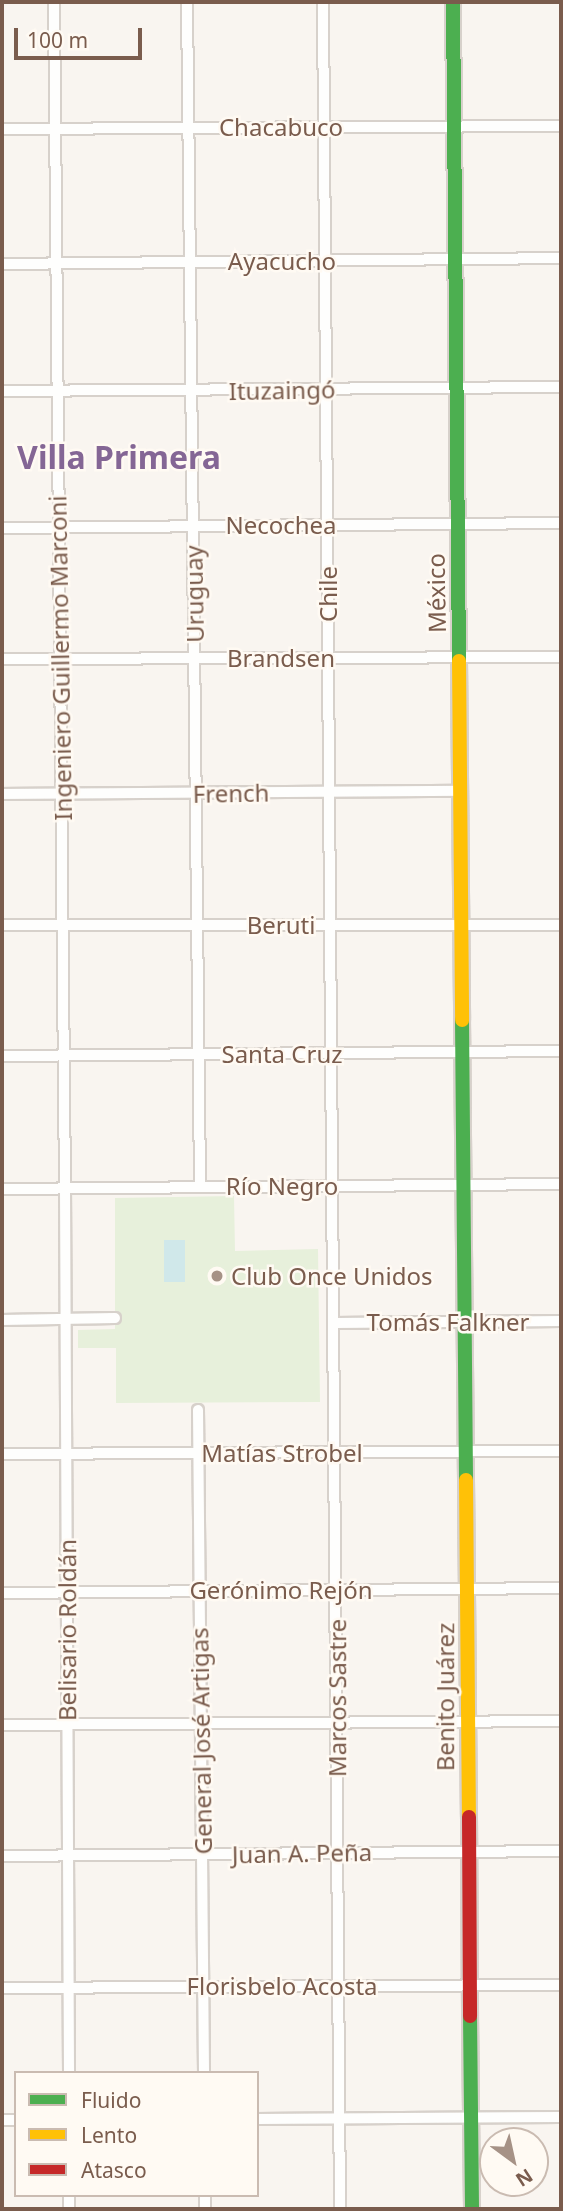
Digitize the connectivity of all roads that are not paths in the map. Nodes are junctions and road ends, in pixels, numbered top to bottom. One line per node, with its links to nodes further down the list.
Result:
1 (54, 2): 8 (street, Ingeniero Guillermo Marconi)
2 (187, 2): 9 (street, Uruguay)
3 (323, 2): 7 (street, Chile)
4 (453, 2): 5 (street, México)
5 (455, 126): 6 (street, Chacabuco); 7 (street, Chacabuco); 12 (street, México)
6 (561, 126)
7 (324, 127): 9 (street, Chacabuco); 13 (street, Chile)
8 (55, 128): 9 (street, Chacabuco); 10 (street, Chacabuco); 15 (street, Ingeniero Guillermo Marconi)
9 (189, 128): 14 (street, Uruguay)
10 (2, 129)
11 (561, 258): 12 (street, Ayacucho)
12 (456, 260): 13 (street, Ayacucho); 20 (street, México)
13 (325, 261): 14 (street, Ayacucho); 18 (street, Chile)
14 (190, 262): 15 (street, Ayacucho); 22 (street, Uruguay)
15 (57, 263): 16 (street, Ayacucho); 19 (street, Ingeniero Guillermo Marconi)
16 (2, 264)
17 (561, 387): 20 (street, Ituzaingó)
18 (326, 389): 20 (street, Ituzaingó); 22 (street, Ituzaingó); 24 (street, Chile)
19 (58, 390): 21 (street, Ituzaingó); 22 (street, Ituzaingó); 28 (street, Ingeniero Guillermo Marconi)
20 (457, 390): 25 (street, México)
21 (2, 391)
22 (191, 391): 26 (street, Uruguay)
23 (561, 523): 25 (street, Necochea)
24 (327, 524): 25 (street, Necochea); 26 (street, Necochea); 32 (street, Chile)
25 (458, 525): 29 (street, México)
26 (193, 526): 28 (street, Necochea); 31 (street, Uruguay)
27 (2, 528): 28 (street, Necochea)
28 (59, 528): 34 (street, Ingeniero Guillermo Marconi)
29 (460, 657): 30 (street, Brandsen); 32 (street, Brandsen); 35 (street, México)
30 (561, 657)
31 (194, 658): 32 (street, Brandsen); 34 (street, Brandsen); 39 (street, Uruguay)
32 (328, 658): 36 (street, Chile)
33 (2, 659): 34 (street, Brandsen)
34 (60, 659): 37 (street, Ingeniero Guillermo Marconi)
35 (461, 791): 36 (street, French); 44 (street, México)
36 (330, 792): 39 (street, French); 43 (street, Chile)
37 (62, 793): 38 (street, French); 39 (street, French); 41 (street, Ingeniero Guillermo Marconi)
38 (2, 794)
39 (196, 794): 42 (street, Uruguay)
40 (2, 925): 41 (street, Beruti)
41 (63, 925): 42 (street, Beruti); 50 (street, Ingeniero Guillermo Marconi)
42 (197, 925): 43 (street, Beruti); 49 (street, Uruguay)
43 (331, 925): 44 (street, Beruti); 48 (street, Chile)
44 (462, 925): 45 (street, Beruti); 47 (street, México)
45 (561, 925)
46 (561, 1051): 47 (street, Santa Cruz)
47 (463, 1052): 48 (street, Santa Cruz); 52 (street, México)
48 (332, 1053): 49 (street, Santa Cruz); 54 (street, Chile)
49 (198, 1054): 50 (street, Santa Cruz); 55 (street, Uruguay)
50 (64, 1055): 51 (street, Santa Cruz); 56 (street, Ingeniero Guillermo Marconi)
51 (2, 1056)
52 (465, 1184): 53 (street, Río Negro); 54 (street, Río Negro); 62 (street, Benito Juárez)
53 (561, 1184)
54 (333, 1186): 55 (street, Río Negro); 63 (street, Marcos Sastre)
55 (200, 1187): 56 (street, Río Negro)
56 (65, 1188): 57 (street, Río Negro); 60 (street, Belisario Roldán)
57 (2, 1189)
58 (115, 1318): 60 (street)
59 (2, 1320): 60 (street)
60 (66, 1320): 70 (street, Belisario Roldán)
61 (561, 1321): 62 (street, Tomás Falkner)
62 (466, 1322): 63 (street, Tomás Falkner); 67 (street, Benito Juárez)
63 (335, 1323): 66 (street, Marcos Sastre)
64 (198, 1410): 68 (street, General José Artigas)
65 (561, 1451): 67 (street, Matías Strobel)
66 (335, 1452): 67 (street, Matías Strobel); 68 (street, Matías Strobel); 73 (street, Marcos Sastre)
67 (467, 1452): 74 (street, Benito Juárez)
68 (199, 1453): 70 (street, Matías Strobel); 72 (street, General José Artigas)
69 (2, 1454): 70 (street, Matías Strobel)
70 (66, 1454): 76 (street, Belisario Roldán)
71 (561, 1588): 74 (street, Gerónimo Rejón)
72 (200, 1590): 73 (street, Gerónimo Rejón); 76 (street, Gerónimo Rejón); 79 (street, General José Artigas)
73 (336, 1590): 74 (street, Gerónimo Rejón); 78 (street, Marcos Sastre)
74 (468, 1590): 80 (street, Benito Juárez)
75 (2, 1593): 76 (street, Gerónimo Rejón)
76 (67, 1593): 82 (street, Belisario Roldán)
77 (561, 1721): 80 (street)
78 (337, 1722): 79 (street); 80 (street); 85 (street, Marcos Sastre)
79 (201, 1723): 82 (street); 86 (street, General José Artigas)
80 (468, 1723): 84 (street, Benito Juárez)
81 (2, 1725): 82 (street)
82 (67, 1726): 87 (street, Belisario Roldán)
83 (561, 1851): 84 (street, Juan A. Peña)
84 (469, 1852): 85 (street, Juan A. Peña); 91 (street, Benito Juárez)
85 (338, 1853): 86 (street, Juan A. Peña); 90 (street, Marcos Sastre)
86 (202, 1854): 87 (street, Juan A. Peña); 92 (street, General José Artigas)
87 (68, 1855): 88 (street, Juan A. Peña); 94 (street, Belisario Roldán)
88 (2, 1856)
89 (561, 1984): 91 (street, Florisbelo Acosta)
90 (338, 1986): 91 (street, Florisbelo Acosta); 92 (street, Florisbelo Acosta); 98 (street, Marcos Sastre)
91 (470, 1986): 99 (street, Benito Juárez)
92 (203, 1987): 94 (street, Florisbelo Acosta); 96 (street, General José Artigas)
93 (2, 1988): 94 (street, Florisbelo Acosta)
94 (68, 1988): 95 (street, Belisario Roldán)
95 (69, 2071)
96 (204, 2071)
97 (561, 2117): 99 (street)
98 (339, 2118): 99 (street); 100 (street); 101 (street, Marcos Sastre)
99 (471, 2118): 102 (street, Benito Juárez)
100 (259, 2119)
101 (340, 2209)
102 (472, 2209)

